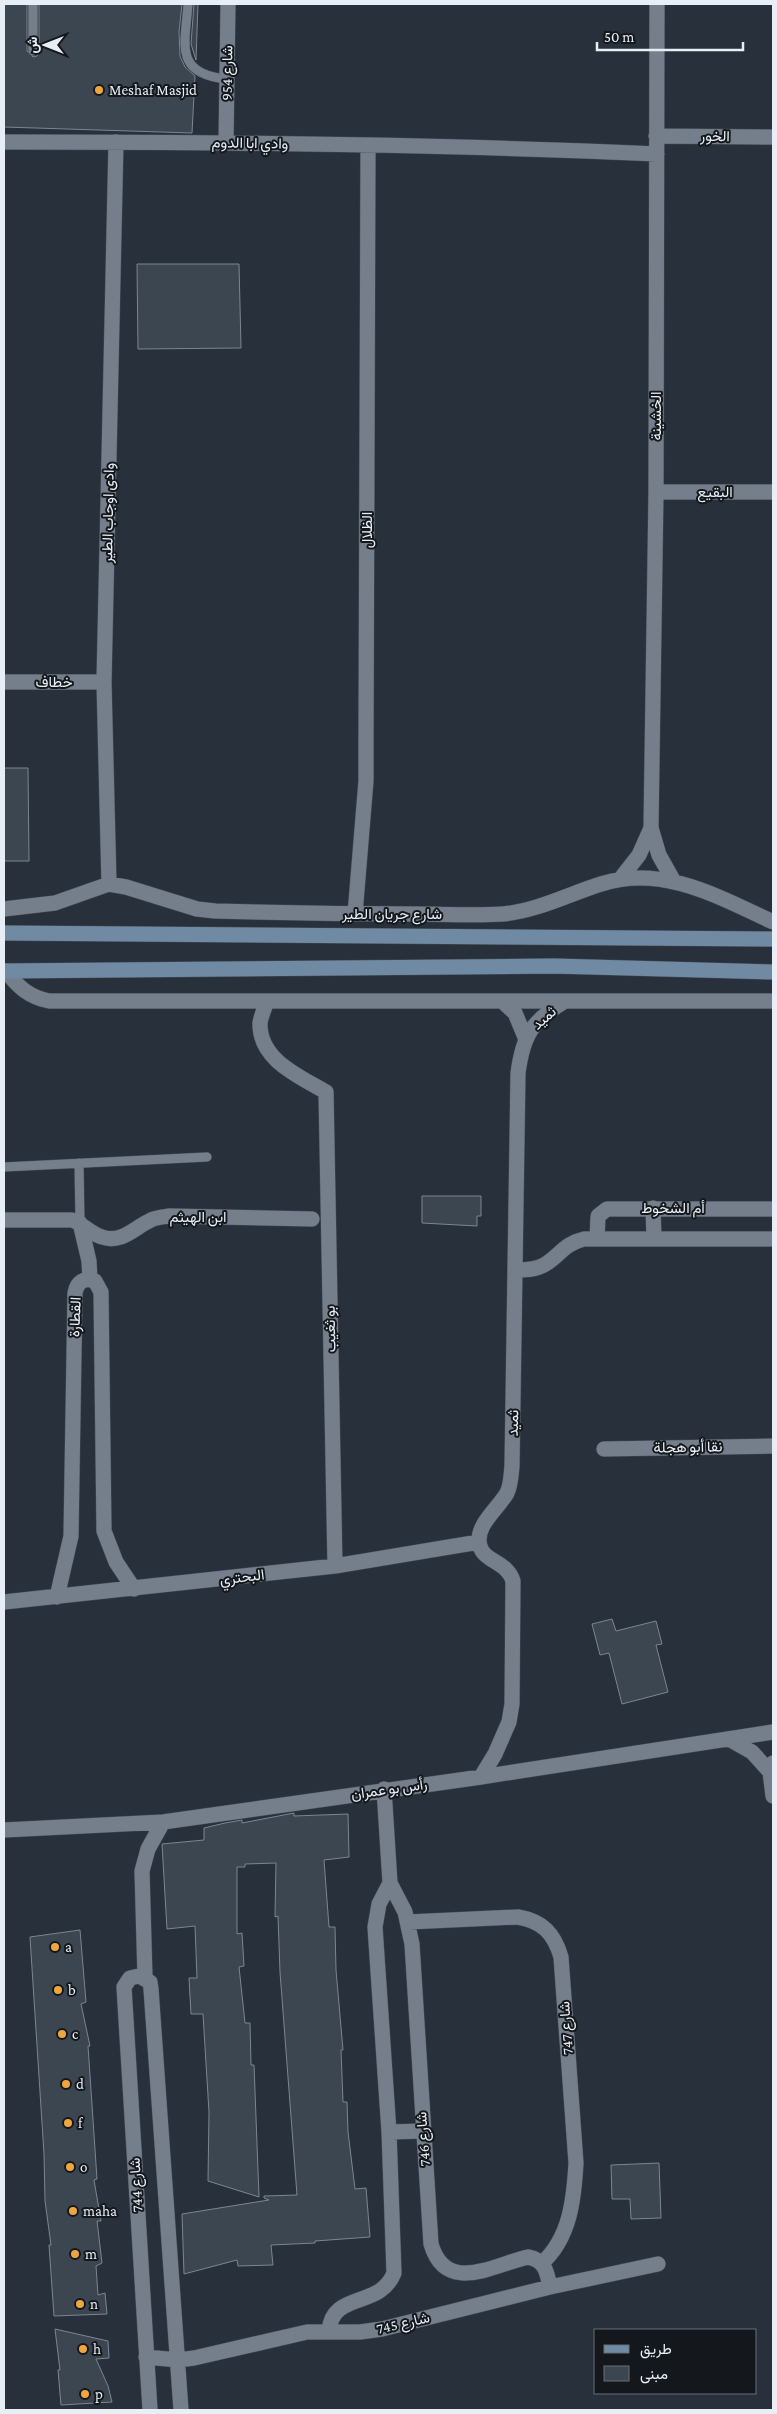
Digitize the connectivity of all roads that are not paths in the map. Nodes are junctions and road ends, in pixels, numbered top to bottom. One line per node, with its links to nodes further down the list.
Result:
1 (33, 4): 5 (lane)
2 (188, 4): 6 (lane)
3 (228, 4): 6 (street, شارع 954)
4 (657, 4): 7 (street, الخشينة)
5 (33, 51)
6 (227, 79): 11 (street, شارع 954)
7 (656, 136): 8 (street, الخور); 13 (street, الخشينة)
8 (773, 137)
9 (4, 142): 10 (street, وادي ابا الدوم)
10 (116, 142): 11 (street, وادي ابا الدوم); 17 (street, وادى اوجاب الطير)
11 (226, 142): 12 (street, وادي ابا الدوم)
12 (368, 146): 13 (street, وادي ابا الدوم); 23 (street, الظلال)
13 (657, 154): 14 (street, الخشينة)
14 (656, 492): 15 (street, البقيع); 18 (street, الخشينة)
15 (773, 492)
16 (4, 682): 17 (street, خطاف)
17 (104, 682): 21 (street, وادى اوجاب الطير)
18 (651, 828): 19 (street, الخشينة); 20 (street, الخشينة)
19 (621, 878): 20 (street, شارع جريان الطير); 23 (street, شارع جريان الطير)
20 (673, 880): 24 (street, شارع جريان الطير)
21 (109, 884): 22 (street); 23 (street, شارع جريان الطير)
22 (4, 909)
23 (355, 914)
24 (773, 922)
25 (4, 933): 26 (street, شارع جريان الطير)
26 (773, 939)
27 (5, 971): 28 (street); 29 (street)
28 (773, 972)
29 (267, 1001): 30 (street); 50 (street, بو ثغيب)
30 (502, 1001): 31 (street); 33 (street, ثميد)
31 (565, 1001): 32 (street); 33 (street, ثميد)
32 (773, 1001)
33 (525, 1037): 45 (street, ثميد)
34 (207, 1157): 35 (lane)
35 (79, 1163): 36 (lane); 41 (lane)
36 (4, 1167)
37 (653, 1208): 38 (street, أم الشخوط); 42 (street); 43 (street, أم الشخوط)
38 (773, 1209)
39 (312, 1219): 41 (street, ابن الهيثم)
40 (4, 1220): 41 (street, ابن الهيثم)
41 (80, 1223): 46 (street)
42 (654, 1238): 43 (street, أم الشخوط); 44 (street, أم الشخوط)
43 (597, 1239): 45 (street, أم الشخوط)
44 (773, 1239)
45 (516, 1270): 49 (street, ثميد)
46 (90, 1280): 51 (street, القطارة); 52 (street, القطارة)
47 (773, 1446): 48 (street, نقا أبو هجلة)
48 (604, 1449)
49 (479, 1542): 50 (street, البحتري); 57 (street)
50 (335, 1566): 51 (street, البحتري)
51 (134, 1589): 52 (street, البحتري)
52 (57, 1597): 53 (street, البحتري)
53 (4, 1602)
54 (773, 1732): 55 (street, رأس بو عمران)
55 (729, 1739): 56 (street); 57 (street, رأس بو عمران)
56 (772, 1767): 59 (street)
57 (480, 1777): 58 (street, رأس بو عمران)
58 (384, 1789): 60 (street, رأس بو عمران); 62 (street, شارع 746)
59 (773, 1796)
60 (162, 1822): 61 (street, رأس بو عمران); 64 (street, شارع 744)
61 (4, 1830)
62 (390, 1884): 63 (street, شارع 746); 66 (street)
63 (408, 1922): 65 (street, شارع 746); 67 (street, شارع 747)
64 (145, 1977): 71 (street, شارع 744); 72 (street, شارع 744)
65 (422, 2131): 66 (street); 67 (street, شارع 746)
66 (389, 2132): 70 (street)
67 (542, 2263): 69 (street)
68 (658, 2264): 69 (street, شارع 745)
69 (550, 2287): 70 (street, شارع 745)
70 (329, 2331): 72 (street, شارع 745)
71 (146, 2357): 72 (street, شارع 745); 73 (street, شارع 744)
72 (178, 2360): 74 (street, شارع 744)
73 (150, 2410)
74 (181, 2410)

